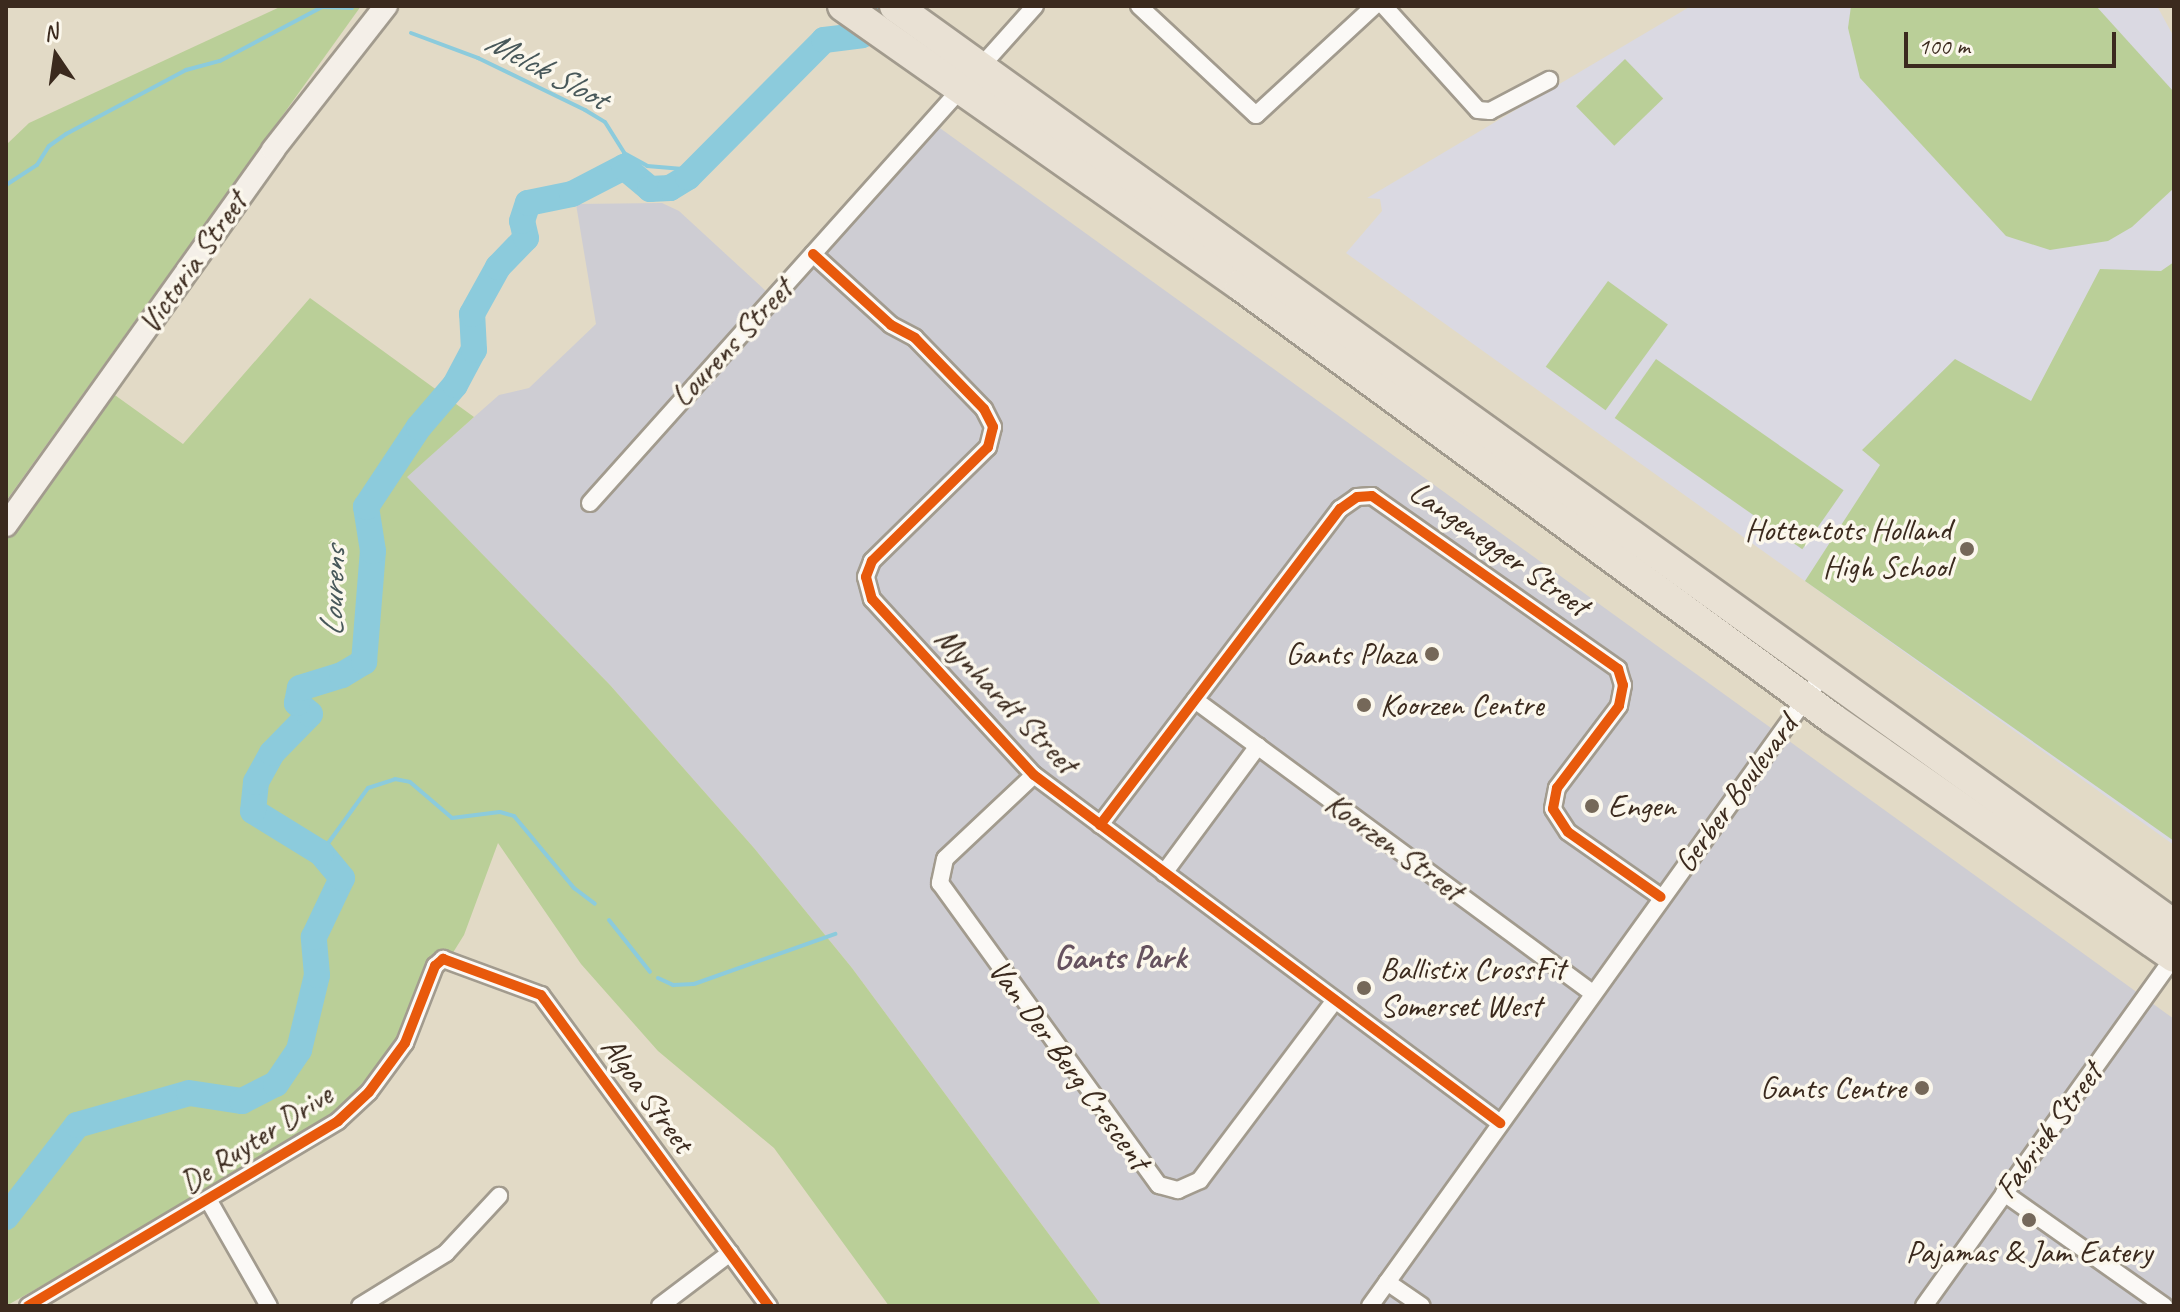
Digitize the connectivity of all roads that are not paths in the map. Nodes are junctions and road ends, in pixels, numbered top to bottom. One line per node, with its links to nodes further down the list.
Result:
1 (386, 6): 13 (main road, Victoria Street)
2 (843, 6): 10 (highway)
3 (1035, 6): 8 (street, Lourens Street)
4 (1139, 6): 5 (street)
5 (1374, 6)
6 (1384, 6): 9 (street)
7 (899, 9): 8 (highway)
8 (980, 67): 10 (street, Lourens Street); 14 (highway)
9 (1549, 80)
10 (959, 90): 11 (street, Lourens Street); 14 (highway)
11 (813, 254): 12 (street, Lourens Street); 17 (street, Mynhardt Street)
12 (590, 503)
13 (6, 525)
14 (1815, 686): 20 (street, Gerber Boulevard); 21 (highway); 22 (highway)
15 (1195, 700): 16 (street, Koorzen Street); 18 (street, Langenegger Street); 20 (street, Langenegger Street)
16 (1258, 746): 19 (street); 24 (street, Koorzen Street)
17 (1034, 775): 18 (street, Mynhardt Street); 25 (street, Van Der Berg Crescent)
18 (1100, 825): 19 (street, Mynhardt Street)
19 (1164, 873): 25 (street, Mynhardt Street)
20 (1661, 897): 24 (street, Gerber Boulevard)
21 (2174, 925)
22 (2174, 957): 27 (street, Fabriek Street)
23 (450, 959): 29 (street, De Ruyter Drive); 30 (street, Algoa Street)
24 (1593, 993): 26 (street, Gerber Boulevard)
25 (1335, 1000): 26 (street, Mynhardt Street)
26 (1500, 1123): 31 (street, Gerber Boulevard)
27 (2004, 1193): 39 (street, Fabriek Street); 40 (street)
28 (499, 1196): 34 (street)
29 (209, 1201): 32 (street, De Ruyter Drive); 33 (street)
30 (730, 1253): 35 (street); 36 (street, Algoa Street)
31 (1387, 1282): 37 (street, Gerber Boulevard); 38 (street)
32 (28, 1306)
33 (269, 1306)
34 (360, 1306)
35 (660, 1306)
36 (769, 1306)
37 (1370, 1306)
38 (1422, 1306)
39 (1924, 1306)
40 (2164, 1306)

